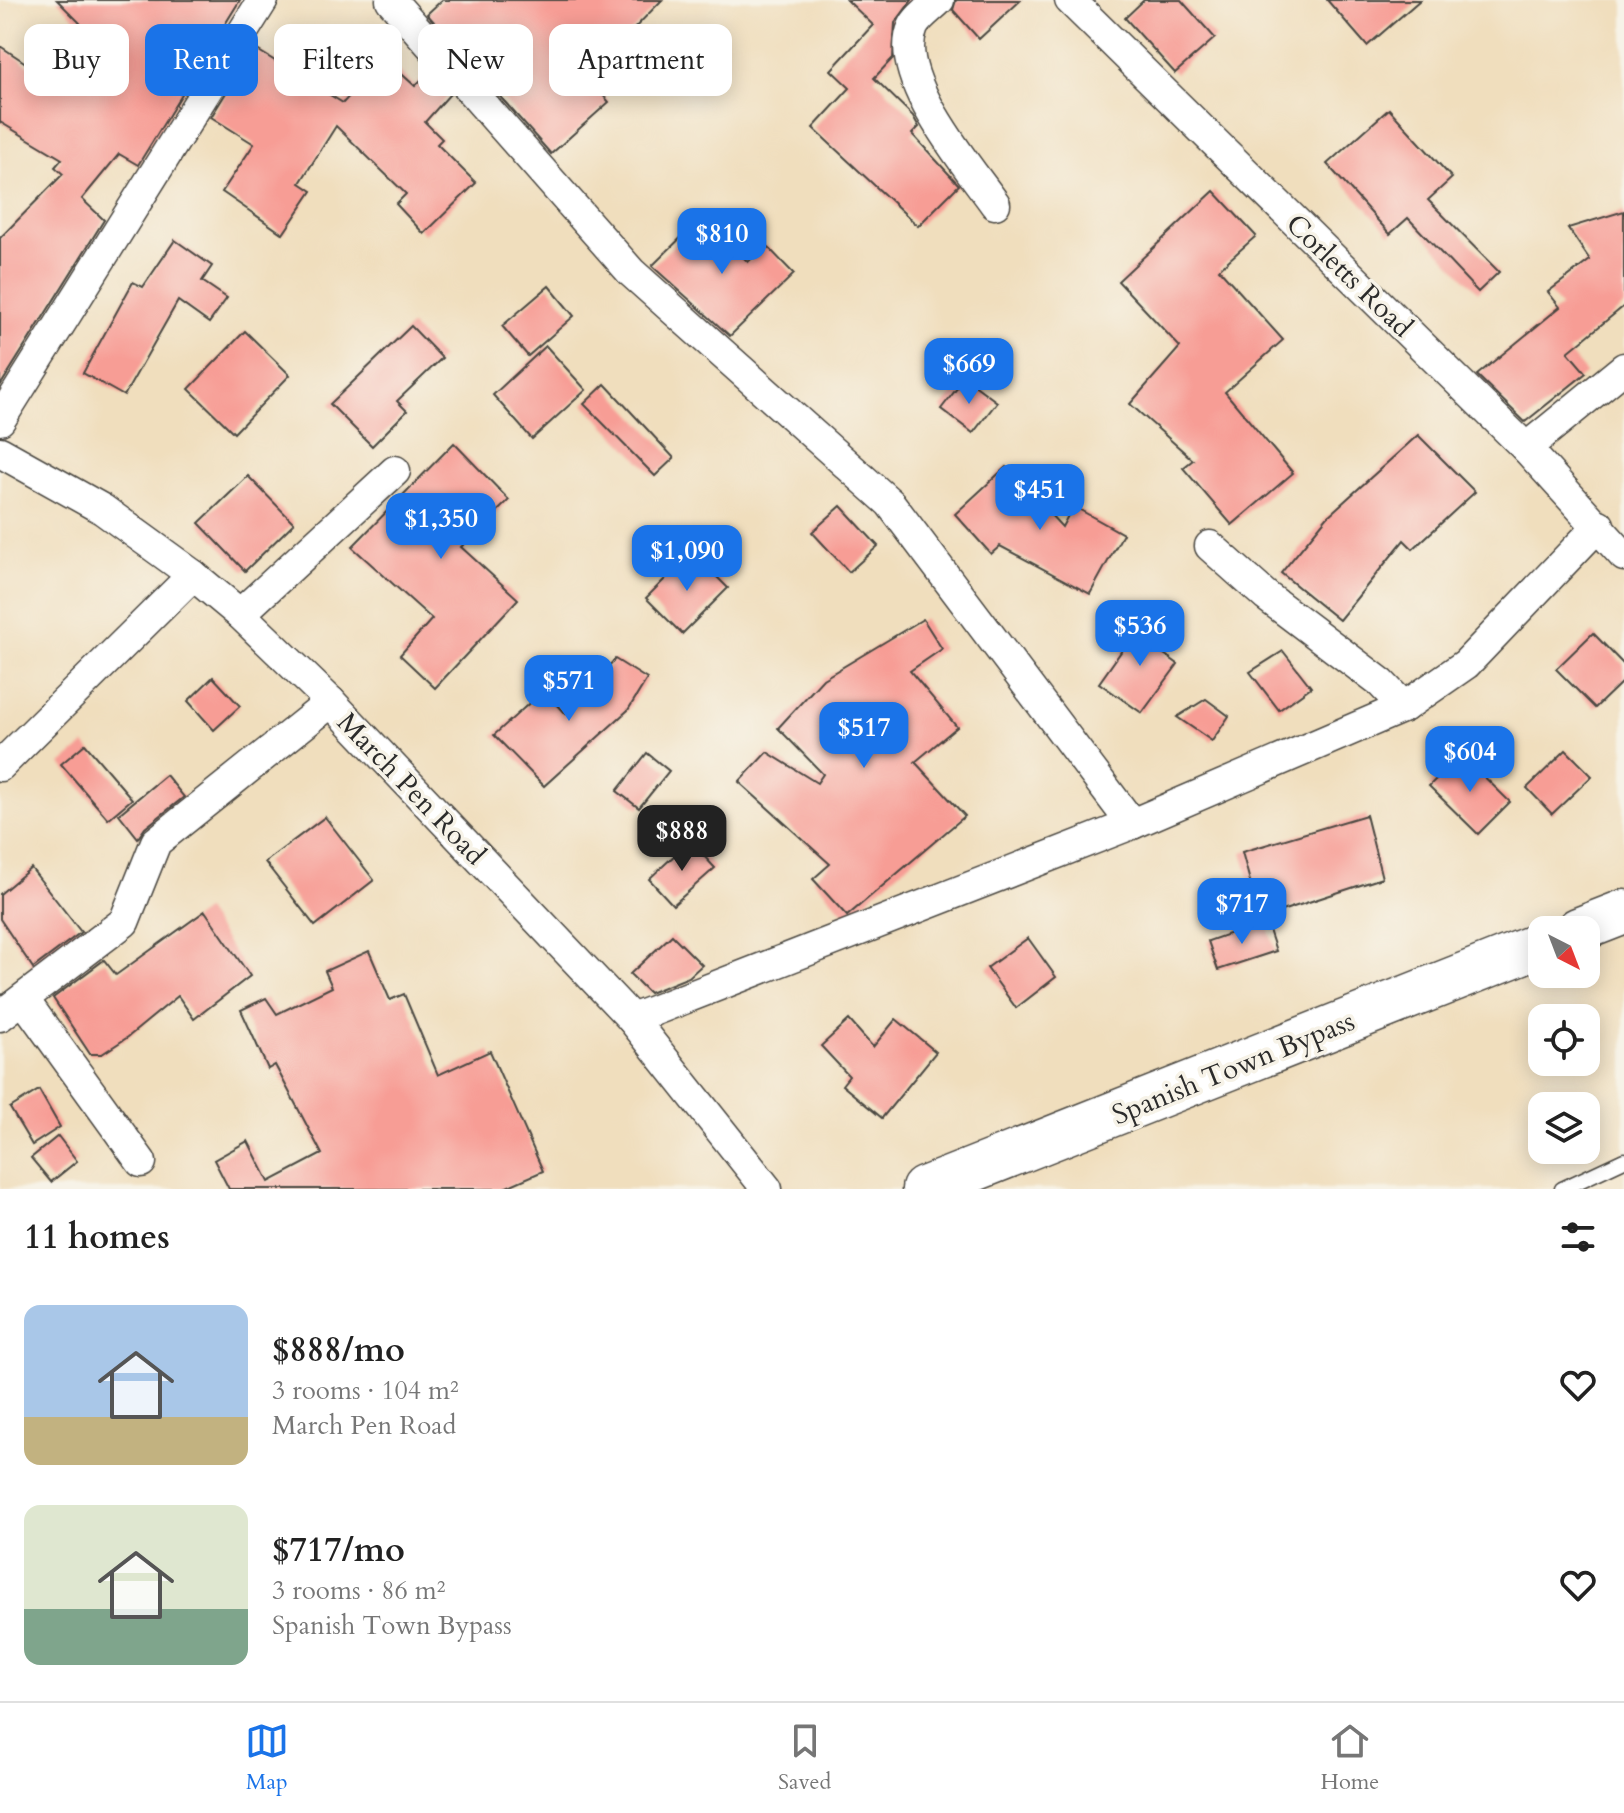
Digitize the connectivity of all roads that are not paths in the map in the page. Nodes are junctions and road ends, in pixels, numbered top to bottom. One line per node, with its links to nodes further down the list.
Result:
1 (263, 0): 7 (street)
2 (391, 0): 19 (street)
3 (939, 0): 5 (street)
4 (1070, 0): 8 (street, Corletts Road)
5 (995, 204)
6 (1624, 368): 8 (street)
7 (0, 420)
8 (1526, 448): 11 (street, Corletts Road)
9 (0, 452): 14 (street, March Pen Road)
10 (395, 471): 15 (street)
11 (1599, 525): 13 (street, Corletts Road); 17 (street)
12 (1210, 546): 17 (street)
13 (1624, 556)
14 (193, 575): 15 (street, March Pen Road); 18 (street)
15 (240, 614): 16 (street, March Pen Road)
16 (331, 702): 23 (street); 24 (street, March Pen Road)
17 (1404, 707): 19 (street)
18 (0, 766)
19 (1132, 824): 24 (street)
20 (1624, 912): 21 (main road)
21 (1600, 921)
22 (1528, 950): 28 (main road, Spanish Town Bypass)
23 (12, 1008): 26 (street)
24 (632, 1019): 27 (street, March Pen Road)
25 (1624, 1160): 29 (lane)
26 (141, 1162)
27 (767, 1189)
28 (924, 1189)
29 (1562, 1189)

